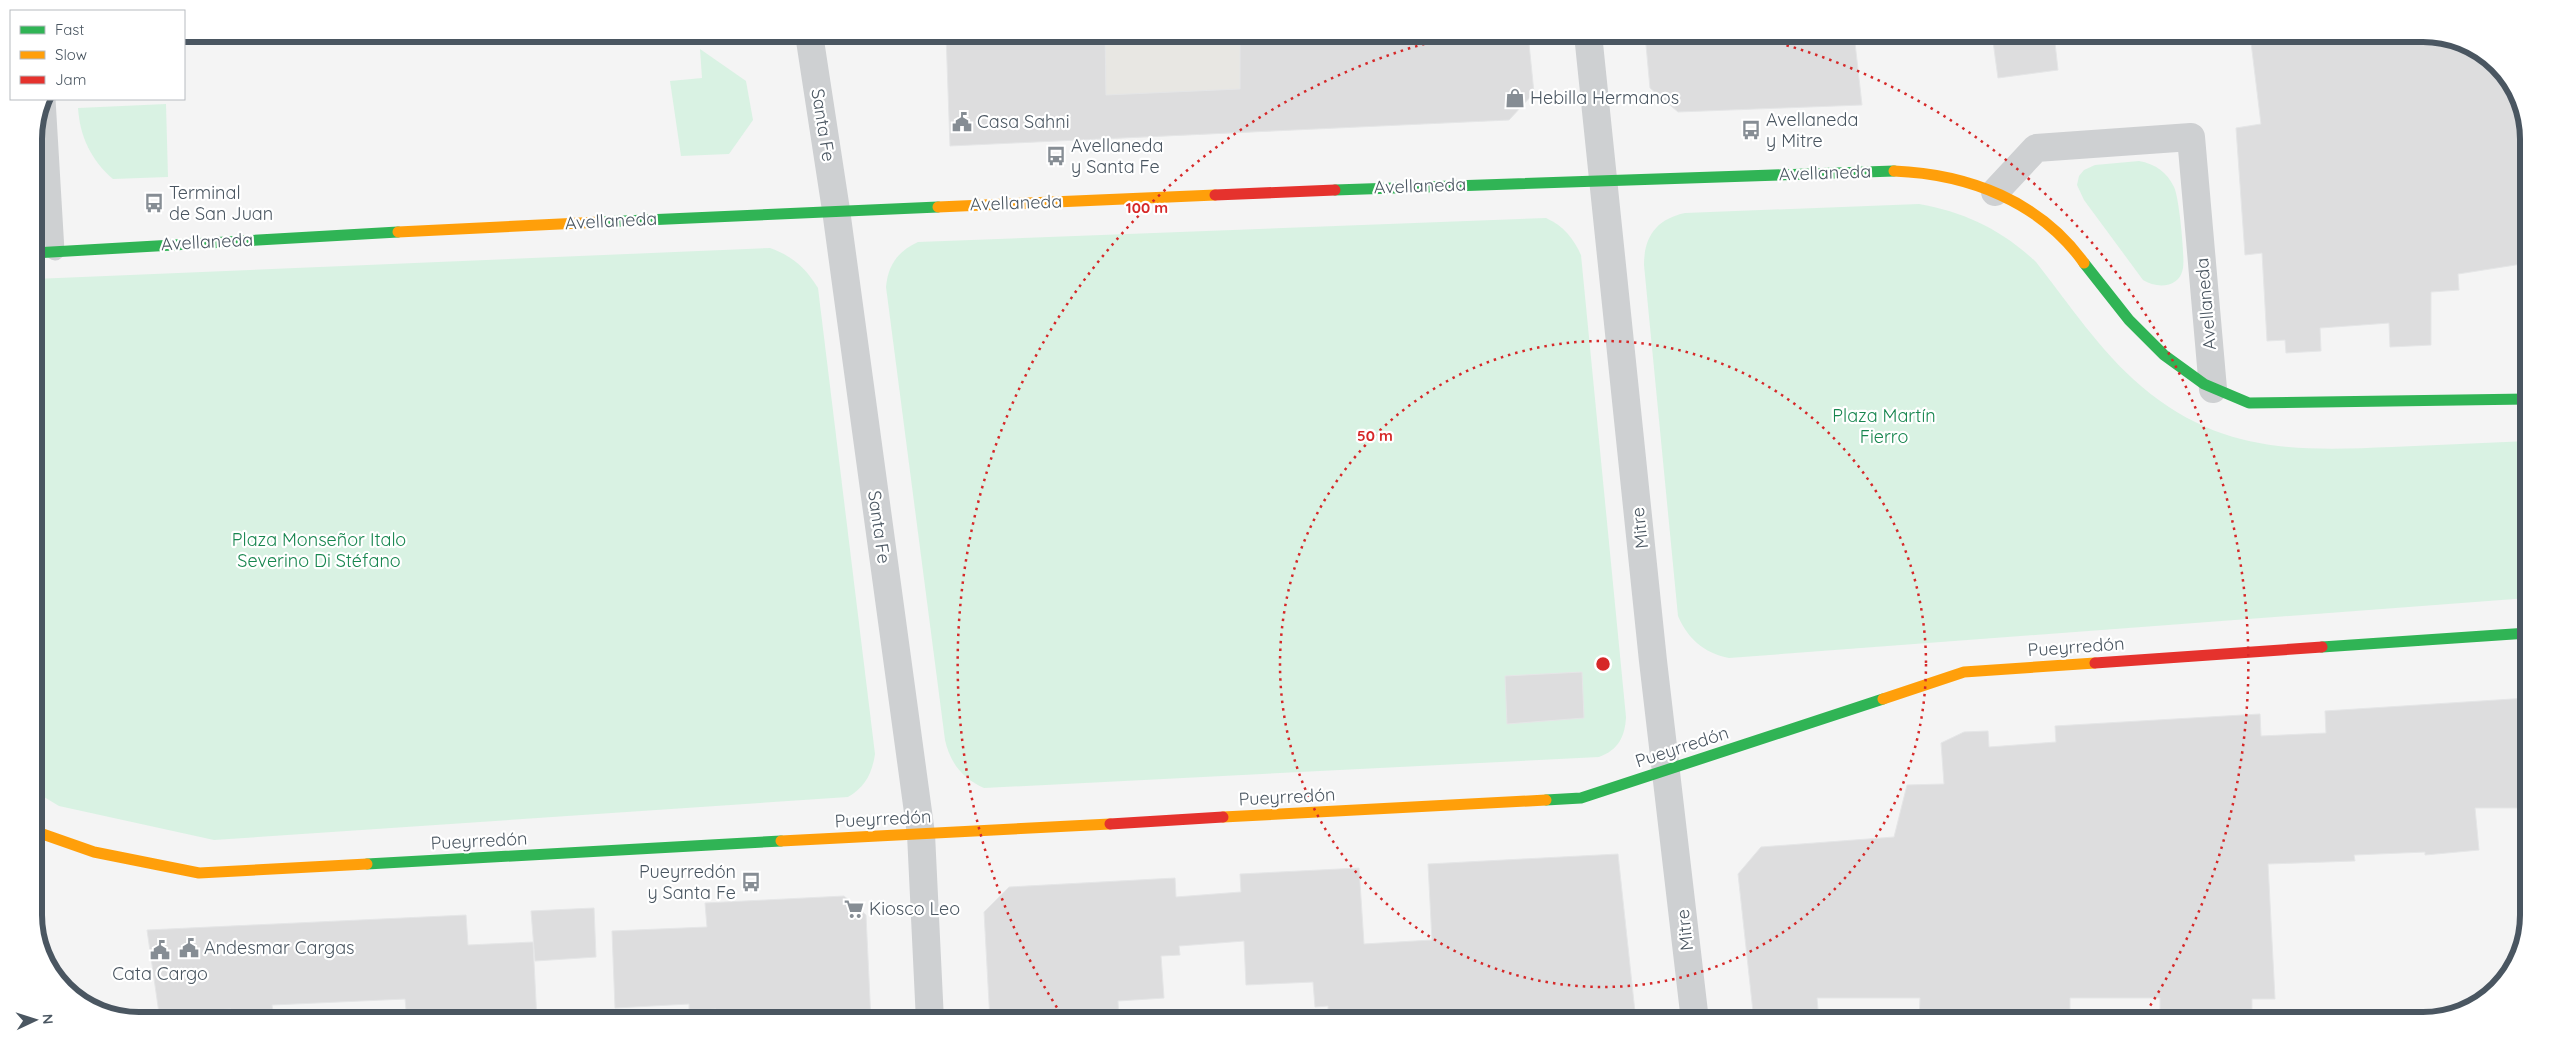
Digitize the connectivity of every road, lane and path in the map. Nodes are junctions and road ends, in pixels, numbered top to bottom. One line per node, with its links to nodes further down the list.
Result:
1 (810, 42): 6 (street, Santa Fe)
2 (1589, 42): 4 (street, Mitre)
3 (47, 112): 7 (lane)
4 (1603, 179): 5 (street, Avellaneda); 6 (street, Avellaneda); 12 (street, Mitre)
5 (1995, 192): 9 (street, Avellaneda); 9 (street, Avellaneda)
6 (836, 210): 7 (street, Avellaneda); 13 (street, Santa Fe)
7 (55, 251): 8 (street, Avellaneda)
8 (43, 252)
9 (2213, 389): 10 (street, Avellaneda)
10 (2519, 399)
11 (2520, 634): 12 (street, Pueyrredón)
12 (1667, 770): 13 (street, Pueyrredón); 16 (street, Mitre)
13 (921, 834): 14 (street, Pueyrredón); 15 (street, Santa Fe)
14 (43, 836)
15 (930, 1012)
16 (1694, 1012)

